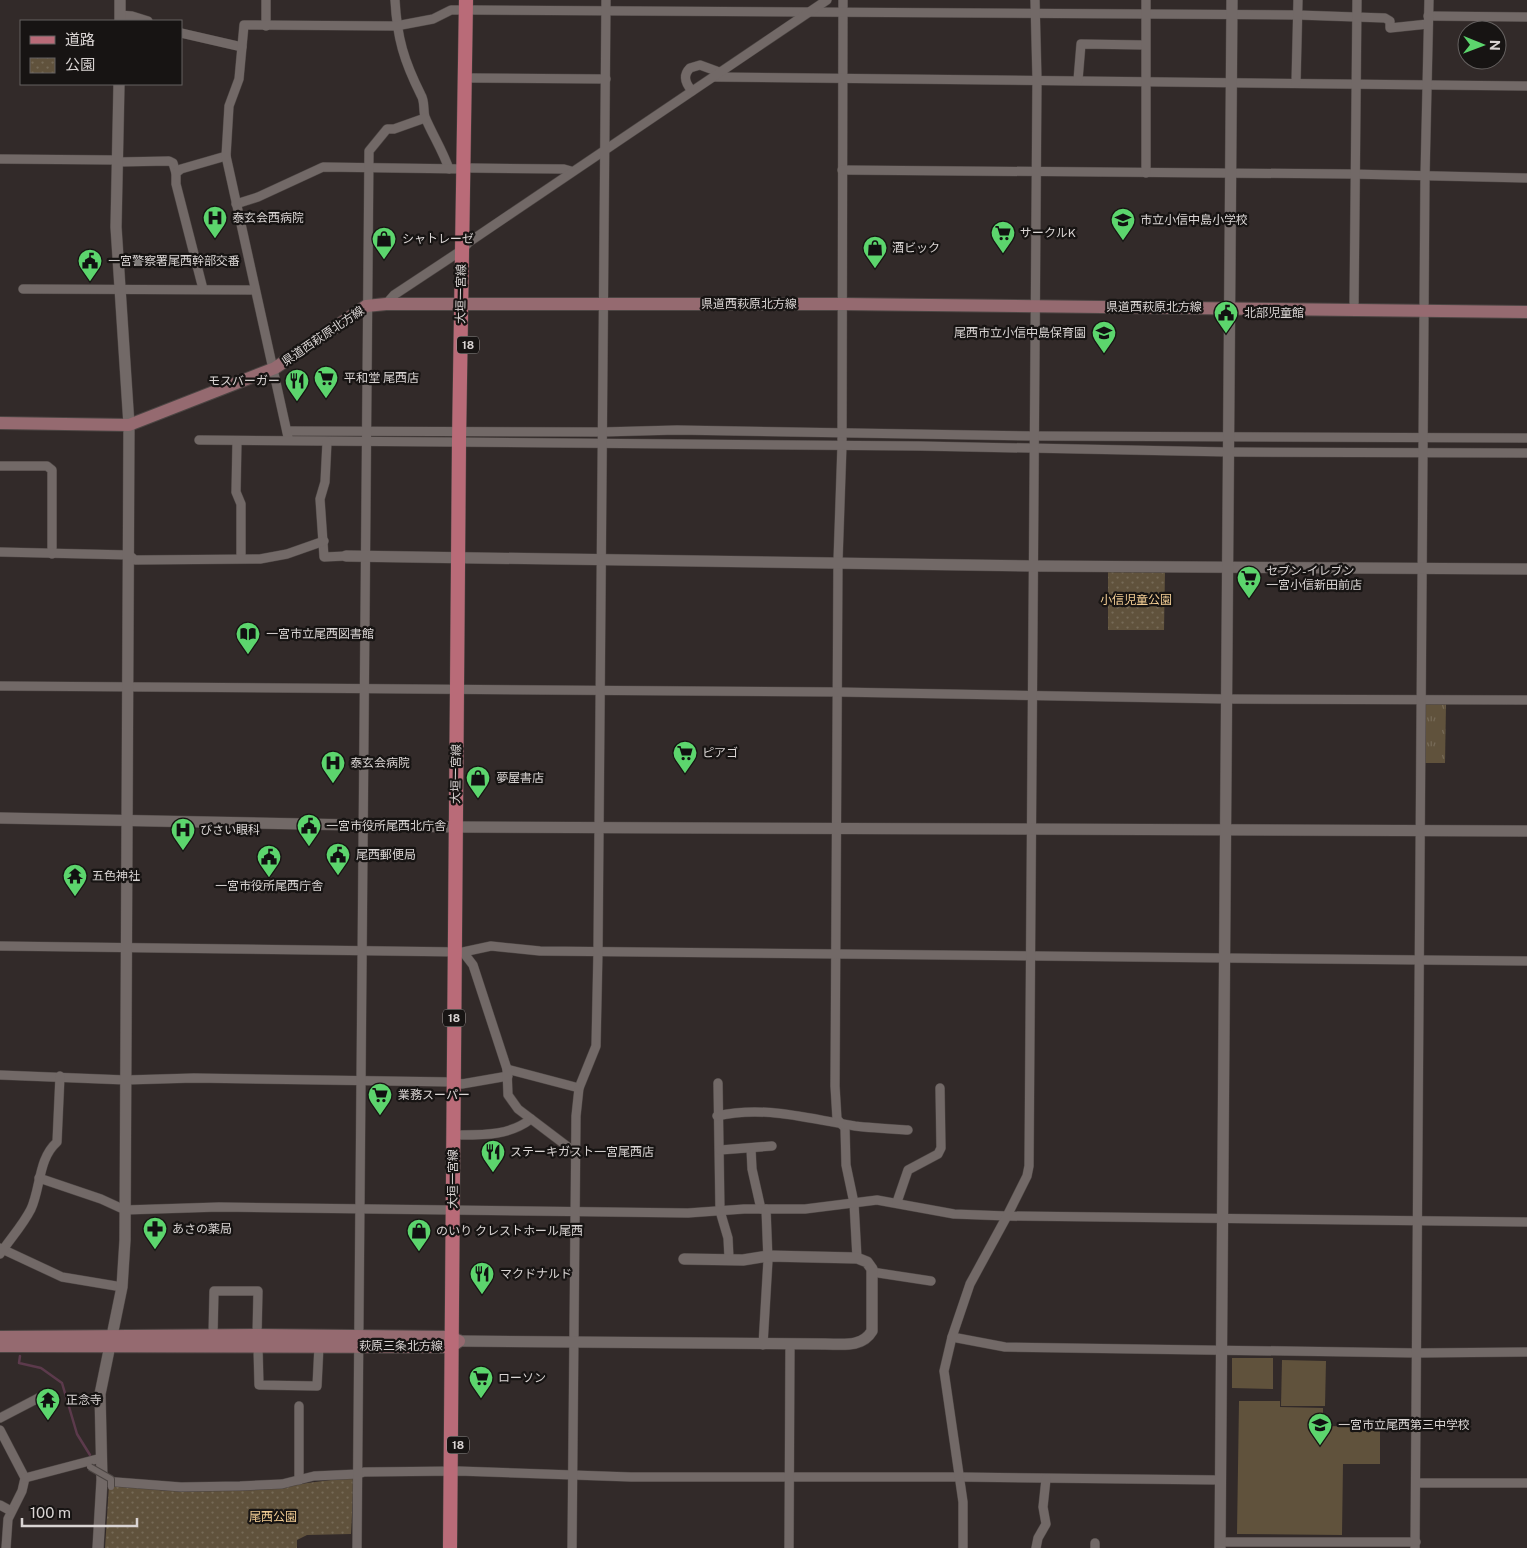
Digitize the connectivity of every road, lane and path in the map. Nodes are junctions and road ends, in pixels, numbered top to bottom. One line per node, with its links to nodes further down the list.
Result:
1 (120, 0): 23 (street)
2 (266, 0): 26 (street)
3 (395, 0): 27 (street)
4 (606, 0): 15 (street)
5 (827, 0): 14 (street)
6 (843, 0): 16 (street)
7 (1035, 0): 17 (street)
8 (1146, 0): 19 (street)
9 (1232, 0): 18 (street)
10 (1298, 0): 20 (street)
11 (1357, 0): 21 (street)
12 (1429, 0): 25 (street)
13 (470, 5): 15 (street); 27 (street); 32 (main road, 大垣一宮線 / 18); 52 (main road, 大垣一宮線 / 18)
14 (810, 11): 15 (street); 16 (street); 31 (street)
15 (606, 12): 34 (street)
16 (843, 12): 17 (street); 33 (street)
17 (1035, 13): 19 (street); 35 (street)
18 (1232, 14): 19 (street); 20 (street); 38 (street)
19 (1146, 15): 29 (street)
20 (1298, 15): 21 (street); 39 (street)
21 (1357, 17): 25 (street); 40 (street)
22 (1527, 17): 25 (street)
23 (120, 18): 24 (street)
24 (145, 20)
25 (1428, 20): 42 (street)
26 (266, 26): 27 (street); 30 (street)
27 (396, 26): 45 (street)
28 (182, 33): 30 (street)
29 (1145, 45): 36 (street); 37 (street)
30 (242, 47): 47 (street)
31 (716, 74): 33 (street); 44 (street); 44 (street)
32 (472, 78): 34 (street); 52 (main road, 大垣一宮線 / 18)
33 (843, 78): 35 (street); 53 (street)
34 (606, 79): 46 (street)
35 (1037, 79): 36 (street); 55 (street)
36 (1078, 80): 37 (street)
37 (1145, 81): 38 (street); 57 (street)
38 (1232, 82): 39 (street); 58 (street)
39 (1296, 84): 40 (street)
40 (1355, 84): 42 (street); 59 (street)
41 (119, 85): 49 (street)
42 (1427, 85): 43 (street); 60 (street)
43 (1527, 86)
44 (692, 91): 46 (street)
45 (426, 118): 50 (street); 51 (street)
46 (604, 151): 54 (street); 69 (street)
47 (226, 156): 56 (street); 62 (street)
48 (0, 159): 49 (street)
49 (118, 161): 56 (street); 66 (street)
50 (369, 168): 51 (street); 62 (street); 72 (street)
51 (449, 169): 52 (street)
52 (467, 169): 54 (street); 63 (main road, 大垣一宮線 / 18)
53 (842, 170): 55 (street); 70 (street)
54 (571, 171): 63 (street)
55 (1036, 172): 57 (street); 73 (street)
56 (176, 173): 65 (street)
57 (1146, 173): 58 (street)
58 (1230, 174): 59 (street); 74 (street)
59 (1355, 174): 60 (street); 75 (street)
60 (1425, 176): 61 (street); 76 (street)
61 (1527, 178)
62 (236, 204): 67 (street)
63 (465, 246): 68 (street); 71 (main road, 大垣一宮線 / 18)
64 (23, 289): 66 (street)
65 (203, 289): 66 (street); 67 (street)
66 (120, 290): 80 (street)
67 (254, 290): 78 (street)
68 (386, 304): 71 (main road, 県道西萩原北方線); 72 (main road, 県道西萩原北方線)
69 (603, 304): 70 (main road, 県道西萩原北方線); 71 (main road, 県道西萩原北方線); 83 (street)
70 (842, 304): 73 (main road, 県道西萩原北方線); 84 (street)
71 (465, 305): 85 (main road, 大垣一宮線 / 18)
72 (366, 306): 78 (main road, 県道西萩原北方線); 82 (street)
73 (1035, 306): 74 (main road, 県道西萩原北方線); 86 (street)
74 (1230, 307): 75 (main road, 県道西萩原北方線); 87 (street)
75 (1354, 309): 76 (main road, 県道西萩原北方線)
76 (1424, 311): 77 (main road, 県道西萩原北方線); 88 (street)
77 (1527, 312)
78 (272, 369): 80 (main road, 県道西萩原北方線); 81 (street)
79 (0, 423): 80 (main road, 県道西萩原北方線)
80 (129, 425): 105 (street)
81 (287, 431): 82 (street); 92 (street)
82 (365, 432): 85 (street); 94 (street)
83 (602, 432): 84 (street); 85 (street); 95 (street)
84 (842, 432): 86 (street); 96 (street)
85 (463, 436): 94 (street); 95 (street); 108 (main road, 大垣一宮線 / 18)
86 (1034, 436): 87 (street); 97 (street)
87 (1228, 438): 88 (street); 98 (street)
88 (1422, 438): 89 (street); 99 (street)
89 (1527, 438)
90 (199, 440): 91 (street)
91 (237, 441): 92 (street); 109 (street)
92 (289, 442): 93 (street)
93 (327, 442): 94 (street); 102 (street)
94 (365, 442): 107 (street)
95 (602, 443): 96 (street); 110 (street)
96 (842, 445): 97 (street); 111 (street)
97 (1034, 449): 98 (street); 112 (street)
98 (1229, 452): 99 (street); 113 (street)
99 (1423, 452): 100 (street); 114 (street)
100 (1527, 453)
101 (0, 466): 104 (street)
102 (324, 541): 106 (street); 109 (street)
103 (0, 552): 104 (street)
104 (52, 554): 105 (street)
105 (129, 555): 109 (street); 117 (street)
106 (346, 556): 107 (street)
107 (366, 556): 108 (street); 118 (street)
108 (463, 556): 110 (street); 119 (main road, 大垣一宮線 / 18)
109 (241, 558)
110 (600, 560): 111 (street); 120 (street)
111 (838, 562): 112 (street); 121 (street)
112 (1033, 566): 113 (street); 122 (street)
113 (1228, 566): 114 (street); 123 (street)
114 (1423, 569): 115 (street); 124 (street)
115 (1527, 569)
116 (0, 686): 117 (street)
117 (128, 686): 118 (street); 127 (street)
118 (364, 689): 119 (street); 128 (street)
119 (462, 689): 120 (street); 129 (main road, 大垣一宮線 / 18)
120 (600, 691): 121 (street); 130 (street)
121 (838, 692): 122 (street); 131 (street)
122 (1032, 696): 123 (street); 132 (street)
123 (1227, 699): 124 (street); 133 (street)
124 (1422, 700): 125 (street); 134 (street)
125 (1527, 700)
126 (0, 818): 127 (street)
127 (126, 820): 128 (street); 137 (street)
128 (363, 825): 129 (street); 139 (street)
129 (460, 827): 130 (street); 140 (main road, 大垣一宮線 / 18)
130 (598, 827): 131 (street); 138 (street)
131 (837, 827): 132 (street); 141 (street)
132 (1032, 828): 133 (street); 142 (street)
133 (1226, 830): 134 (street); 143 (street)
134 (1421, 830): 135 (street); 144 (street)
135 (1527, 831)
136 (0, 946): 137 (street)
137 (126, 950): 139 (street); 149 (street)
138 (598, 951): 140 (street); 141 (street); 153 (street)
139 (361, 952): 140 (street); 150 (street)
140 (459, 952): 146 (street); 151 (main road, 大垣一宮線 / 18)
141 (836, 955): 142 (street); 157 (street)
142 (1031, 956): 143 (street); 173 (street)
143 (1225, 958): 144 (street); 174 (street)
144 (1420, 960): 145 (street); 175 (street)
145 (1527, 961)
146 (507, 1073): 151 (street); 153 (street); 156 (street)
147 (0, 1075): 148 (street)
148 (60, 1076): 149 (street); 164 (street)
149 (126, 1080): 150 (street); 168 (street)
150 (359, 1080): 151 (street); 169 (street)
151 (458, 1083): 159 (main road, 大垣一宮線 / 18); 170 (main road, 大垣一宮線 / 18)
152 (718, 1083): 155 (street)
153 (580, 1088): 163 (street)
154 (940, 1088): 165 (street)
155 (717, 1116): 157 (street); 162 (street)
156 (532, 1119): 159 (street); 163 (street)
157 (840, 1123): 158 (street); 166 (street)
158 (908, 1130)
159 (461, 1135): 170 (main road, 大垣一宮線 / 18)
160 (772, 1146): 161 (street)
161 (751, 1149): 162 (street); 167 (street)
162 (720, 1150): 172 (street)
163 (576, 1152): 171 (street)
164 (39, 1178): 168 (street); 177 (street)
165 (897, 1202): 166 (street); 173 (street)
166 (854, 1203): 167 (street); 180 (street)
167 (763, 1209): 172 (street); 178 (street)
168 (125, 1210): 169 (street); 184 (street)
169 (359, 1210): 170 (street); 189 (street)
170 (457, 1211): 171 (street); 192 (main road, 大垣一宮線 / 18)
171 (575, 1211): 172 (street); 190 (street)
172 (720, 1211): 179 (street)
173 (1008, 1216): 174 (street); 187 (street)
174 (1223, 1219): 175 (street); 197 (street)
175 (1418, 1220): 176 (street); 199 (street)
176 (1527, 1222)
177 (1, 1251): 184 (street)
178 (768, 1256): 179 (street); 180 (street); 193 (street)
179 (729, 1258): 181 (street)
180 (857, 1258): 182 (street)
181 (684, 1259)
182 (872, 1272): 183 (street); 194 (street)
183 (931, 1281)
184 (122, 1287): 191 (street)
185 (213, 1335): 188 (main road, 萩原三条北方線); 188 (street); 191 (main road, 萩原三条北方線)
186 (0, 1337): 191 (main road, 萩原三条北方線)
187 (952, 1337): 197 (street); 210 (street)
188 (258, 1341): 189 (main road, 萩原三条北方線); 191 (main road, 萩原三条北方線); 196 (main road, 萩原三条北方線); 196 (street)
189 (360, 1341): 192 (main road, 萩原三条北方線); 196 (main road, 萩原三条北方線); 207 (street)
190 (574, 1341): 192 (street); 193 (street); 208 (street)
191 (110, 1342): 195 (main road, 萩原三条北方線); 204 (street)
192 (454, 1342): 206 (main road, 大垣一宮線 / 18)
193 (763, 1345): 194 (street)
194 (790, 1345): 209 (street)
195 (0, 1346)
196 (319, 1346)
197 (1221, 1351): 199 (street); 214 (street)
198 (1527, 1352): 199 (street)
199 (1417, 1353): 215 (street)
200 (48, 1393): 202 (street)
201 (299, 1406): 213 (street)
202 (0, 1418)
203 (0, 1430): 211 (street)
204 (101, 1458): 211 (street); 217 (street)
205 (90, 1468): 217 (street, bridge)
206 (454, 1471): 207 (street); 208 (street); 225 (main road, 大垣一宮線 / 18); 226 (main road, 大垣一宮線 / 18)
207 (358, 1474): 213 (street); 224 (street)
208 (573, 1474): 209 (street); 227 (street)
209 (789, 1477): 210 (street); 228 (street)
210 (960, 1477): 212 (street); 229 (street)
211 (25, 1478): 219 (street)
212 (1046, 1479): 214 (street); 230 (street)
213 (299, 1480): 217 (street)
214 (1220, 1480): 220 (street)
215 (1416, 1483): 216 (street); 221 (street)
216 (1527, 1483)
217 (106, 1484): 223 (street)
218 (0, 1505): 219 (street)
219 (11, 1511): 222 (street)
220 (1220, 1545): 221 (street)
221 (1415, 1545)
222 (6, 1548)
223 (98, 1548)
224 (357, 1548)
225 (450, 1548)
226 (457, 1548)
227 (572, 1548)
228 (789, 1548)
229 (963, 1548)
230 (1036, 1548)

